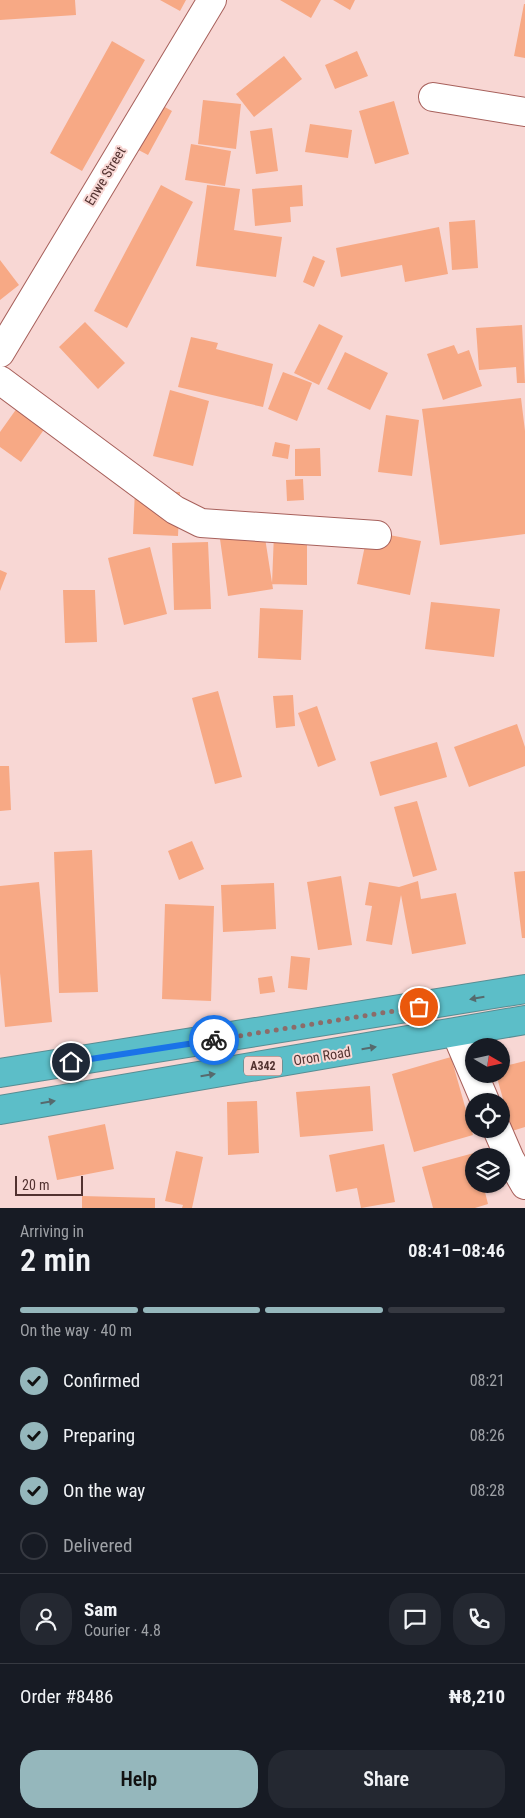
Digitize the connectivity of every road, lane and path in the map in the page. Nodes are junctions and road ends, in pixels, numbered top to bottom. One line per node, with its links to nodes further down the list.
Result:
1 (212, 0): 4 (street, Enwe Street)
2 (433, 97): 3 (street)
3 (525, 112)
4 (0, 353)
5 (0, 380): 6 (street)
6 (377, 535)
7 (525, 989): 10 (highway, one-way to 10)
8 (525, 1020): 9 (highway, Oron Road / A342)
9 (456, 1033): 11 (street); 12 (highway, Oron Road / A342, one-way to 9)
10 (0, 1073)
11 (482, 1093)
12 (0, 1110)
13 (501, 1138): 14 (street)
14 (525, 1186)

